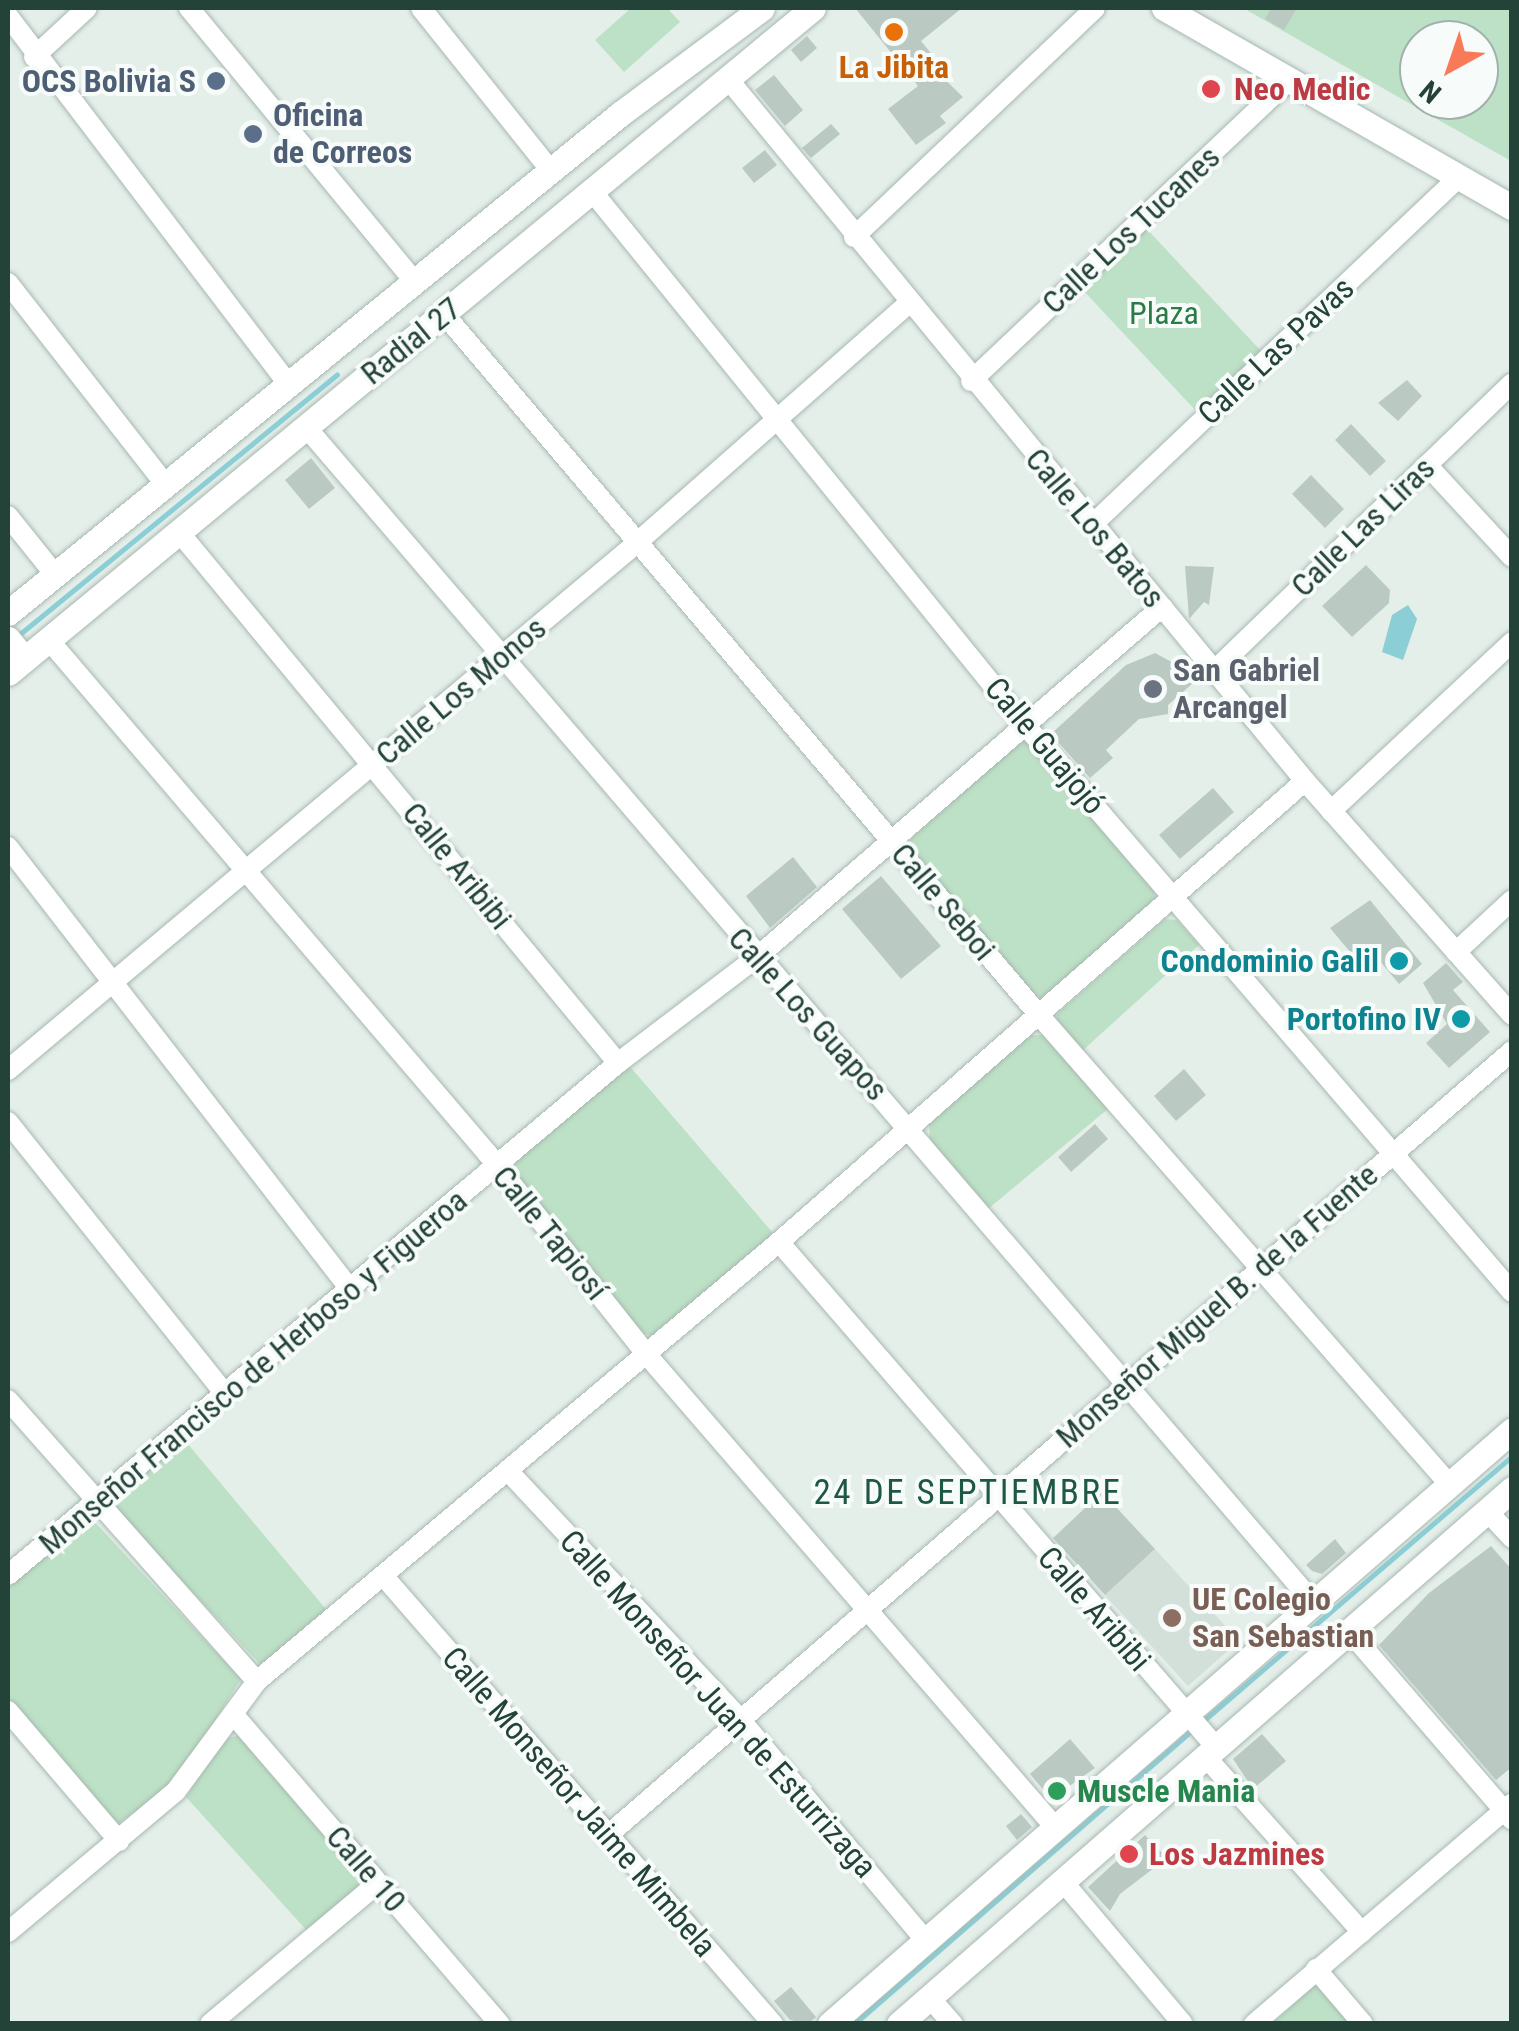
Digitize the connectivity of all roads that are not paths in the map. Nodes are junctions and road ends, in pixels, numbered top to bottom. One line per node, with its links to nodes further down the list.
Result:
1 (87, 8): 9 (street)
2 (189, 8): 19 (street)
3 (420, 8): 14 (street)
4 (762, 8): 12 (street, Radial 27)
5 (1094, 8): 18 (street)
6 (1164, 8): 11 (street)
7 (811, 9): 10 (street, Radial 27)
8 (8, 16): 9 (street)
9 (34, 58): 25 (street)
10 (728, 79): 13 (street, Radial 27); 18 (street, Calle Los Batos)
11 (1290, 79): 15 (street); 23 (street, Calle Los Tucanes)
12 (605, 126): 13 (street); 14 (street, Radial 27)
13 (626, 162): 16 (street, Radial 27)
14 (557, 166): 16 (street); 19 (street, Radial 27)
15 (1459, 177): 17 (street); 31 (street, Calle Las Pavas)
16 (591, 190): 22 (street, Radial 27); 26 (street, Calle Guajojó)
17 (1512, 207)
18 (854, 237): 21 (street, Calle Los Batos)
19 (415, 282): 25 (street, Radial 27)
20 (8, 284): 29 (street)
21 (908, 304): 23 (street, Calle Los Batos); 26 (street, Calle Los Monos)
22 (444, 314): 27 (street, Radial 27); 33 (street, Calle Seboi)
23 (971, 381): 31 (street, Calle Los Batos)
24 (1512, 383): 28 (street, Calle Las Liras)
25 (289, 385): 29 (street, Radial 27)
26 (775, 417): 33 (street, Calle Los Monos); 43 (street, Calle Guajojó)
27 (306, 426): 32 (street, Radial 27); 41 (street, Calle Los Guapos)
28 (1427, 466): 34 (street); 42 (street, Calle Las Liras)
29 (165, 484): 35 (street, Radial 27)
30 (8, 516): 35 (street)
31 (1093, 524): 36 (street, Calle Los Batos)
32 (179, 532): 38 (street, Radial 27); 44 (street, Calle Aribibi)
33 (639, 541): 41 (street, Calle Los Monos); 47 (street, Calle Seboi)
34 (1512, 557)
35 (56, 576): 37 (street, Radial 27)
36 (1162, 607): 42 (street, Calle Los Batos); 43 (street, Monseñor Francisco de Herboso y Figueroa)
37 (8, 613)
38 (48, 638): 40 (street, Radial 27); 49 (street, Calle Tapiosí)
39 (1512, 642): 46 (street)
40 (14, 655)
41 (502, 657): 44 (street, Calle Los Monos); 53 (street, Calle Los Guapos)
42 (1214, 671): 45 (street, Calle Los Batos)
43 (1025, 726): 47 (street, Monseñor Francisco de Herboso y Figueroa); 50 (street, Calle Guajojó)
44 (374, 765): 49 (street, Calle Los Monos); 58 (street, Calle Aribibi)
45 (1305, 781): 46 (street, Calle Los Batos); 50 (street)
46 (1331, 811): 52 (street, Calle Los Batos)
47 (890, 838): 53 (street, Monseñor Francisco de Herboso y Figueroa); 56 (street, Calle Seboi)
48 (8, 847): 54 (street)
49 (245, 867): 54 (street, Calle Los Monos); 63 (street, Calle Tapiosí)
50 (1174, 898): 56 (street); 62 (street, Calle Guajojó)
51 (1512, 900): 52 (street)
52 (1456, 952): 55 (street, Calle Los Batos)
53 (756, 958): 58 (street, Monseñor Francisco de Herboso y Figueroa); 61 (street, Calle Los Guapos)
54 (111, 982): 59 (street, Calle Los Monos); 66 (street)
55 (1512, 1015)
56 (1039, 1016): 61 (street); 65 (street, Calle Seboi)
57 (1512, 1052): 62 (street, Monseñor Miguel B. de la Fuente)
58 (618, 1063): 63 (street, Monseñor Francisco de Herboso y Figueroa)
59 (8, 1070)
60 (8, 1122): 70 (street)
61 (910, 1129): 64 (street); 69 (street, Calle Los Guapos)
62 (1390, 1155): 65 (street, Monseñor Miguel B. de la Fuente); 67 (street, Calle Guajojó)
63 (499, 1169): 66 (street, Monseñor Francisco de Herboso y Figueroa); 68 (street, Calle Tapiosí)
64 (779, 1242): 68 (street); 76 (street, Calle Aribibi)
65 (1262, 1268): 69 (street, Monseñor Miguel B. de la Fuente); 74 (street, Calle Seboi)
66 (350, 1289): 70 (street, Monseñor Francisco de Herboso y Figueroa)
67 (1512, 1292)
68 (647, 1355): 73 (street); 83 (street, Calle Tapiosí)
69 (1126, 1386): 76 (street, Monseñor Miguel B. de la Fuente); 82 (street, Calle Los Guapos)
70 (223, 1391): 77 (street, Monseñor Francisco de Herboso y Figueroa)
71 (8, 1400): 77 (street)
72 (1512, 1430): 74 (street)
73 (508, 1470): 81 (street); 89 (street, Calle Monseñor Juan de Esturrizaga)
74 (1449, 1484): 82 (street)
75 (1512, 1489): 78 (street)
76 (996, 1497): 83 (street, Monseñor Miguel B. de la Fuente); 88 (street, Calle Aribibi)
77 (95, 1502): 80 (street, Monseñor Francisco de Herboso y Figueroa); 85 (street)
78 (1487, 1510): 79 (street); 84 (street)
79 (1512, 1538)
80 (8, 1574)
81 (386, 1579): 85 (street); 93 (street, Calle Monseñor Jaime Mimbela)
82 (1311, 1600): 88 (street)
83 (867, 1608): 89 (street, Monseñor Miguel B. de la Fuente); 92 (street, Calle Tapiosí)
84 (1350, 1632): 90 (street); 91 (street)
85 (256, 1681): 87 (street)
86 (8, 1711): 94 (street)
87 (233, 1714): 94 (street); 95 (street, Calle 10)
88 (1188, 1716): 90 (street, Calle Aribibi); 92 (street)
89 (739, 1718): 93 (street, Monseñor Miguel B. de la Fuente); 99 (street, Calle Monseñor Juan de Esturrizaga)
90 (1210, 1748): 96 (street); 98 (street, Calle Aribibi)
91 (1509, 1812): 98 (street)
92 (1054, 1826): 99 (street)
93 (606, 1836): 104 (street, Calle Monseñor Jaime Mimbela)
94 (119, 1841): 97 (street)
95 (378, 1883): 102 (street); 103 (street, Calle 10)
96 (1065, 1884): 101 (street); 108 (street)
97 (8, 1932)
98 (1362, 1932): 100 (street)
99 (926, 1940): 105 (street)
100 (1316, 1969): 109 (street); 110 (street)
101 (930, 1998): 106 (street); 107 (street)
102 (210, 2024)
103 (500, 2024)
104 (774, 2024)
105 (830, 2024)
106 (899, 2024)
107 (953, 2024)
108 (1183, 2024)
109 (1254, 2024)
110 (1363, 2024)

